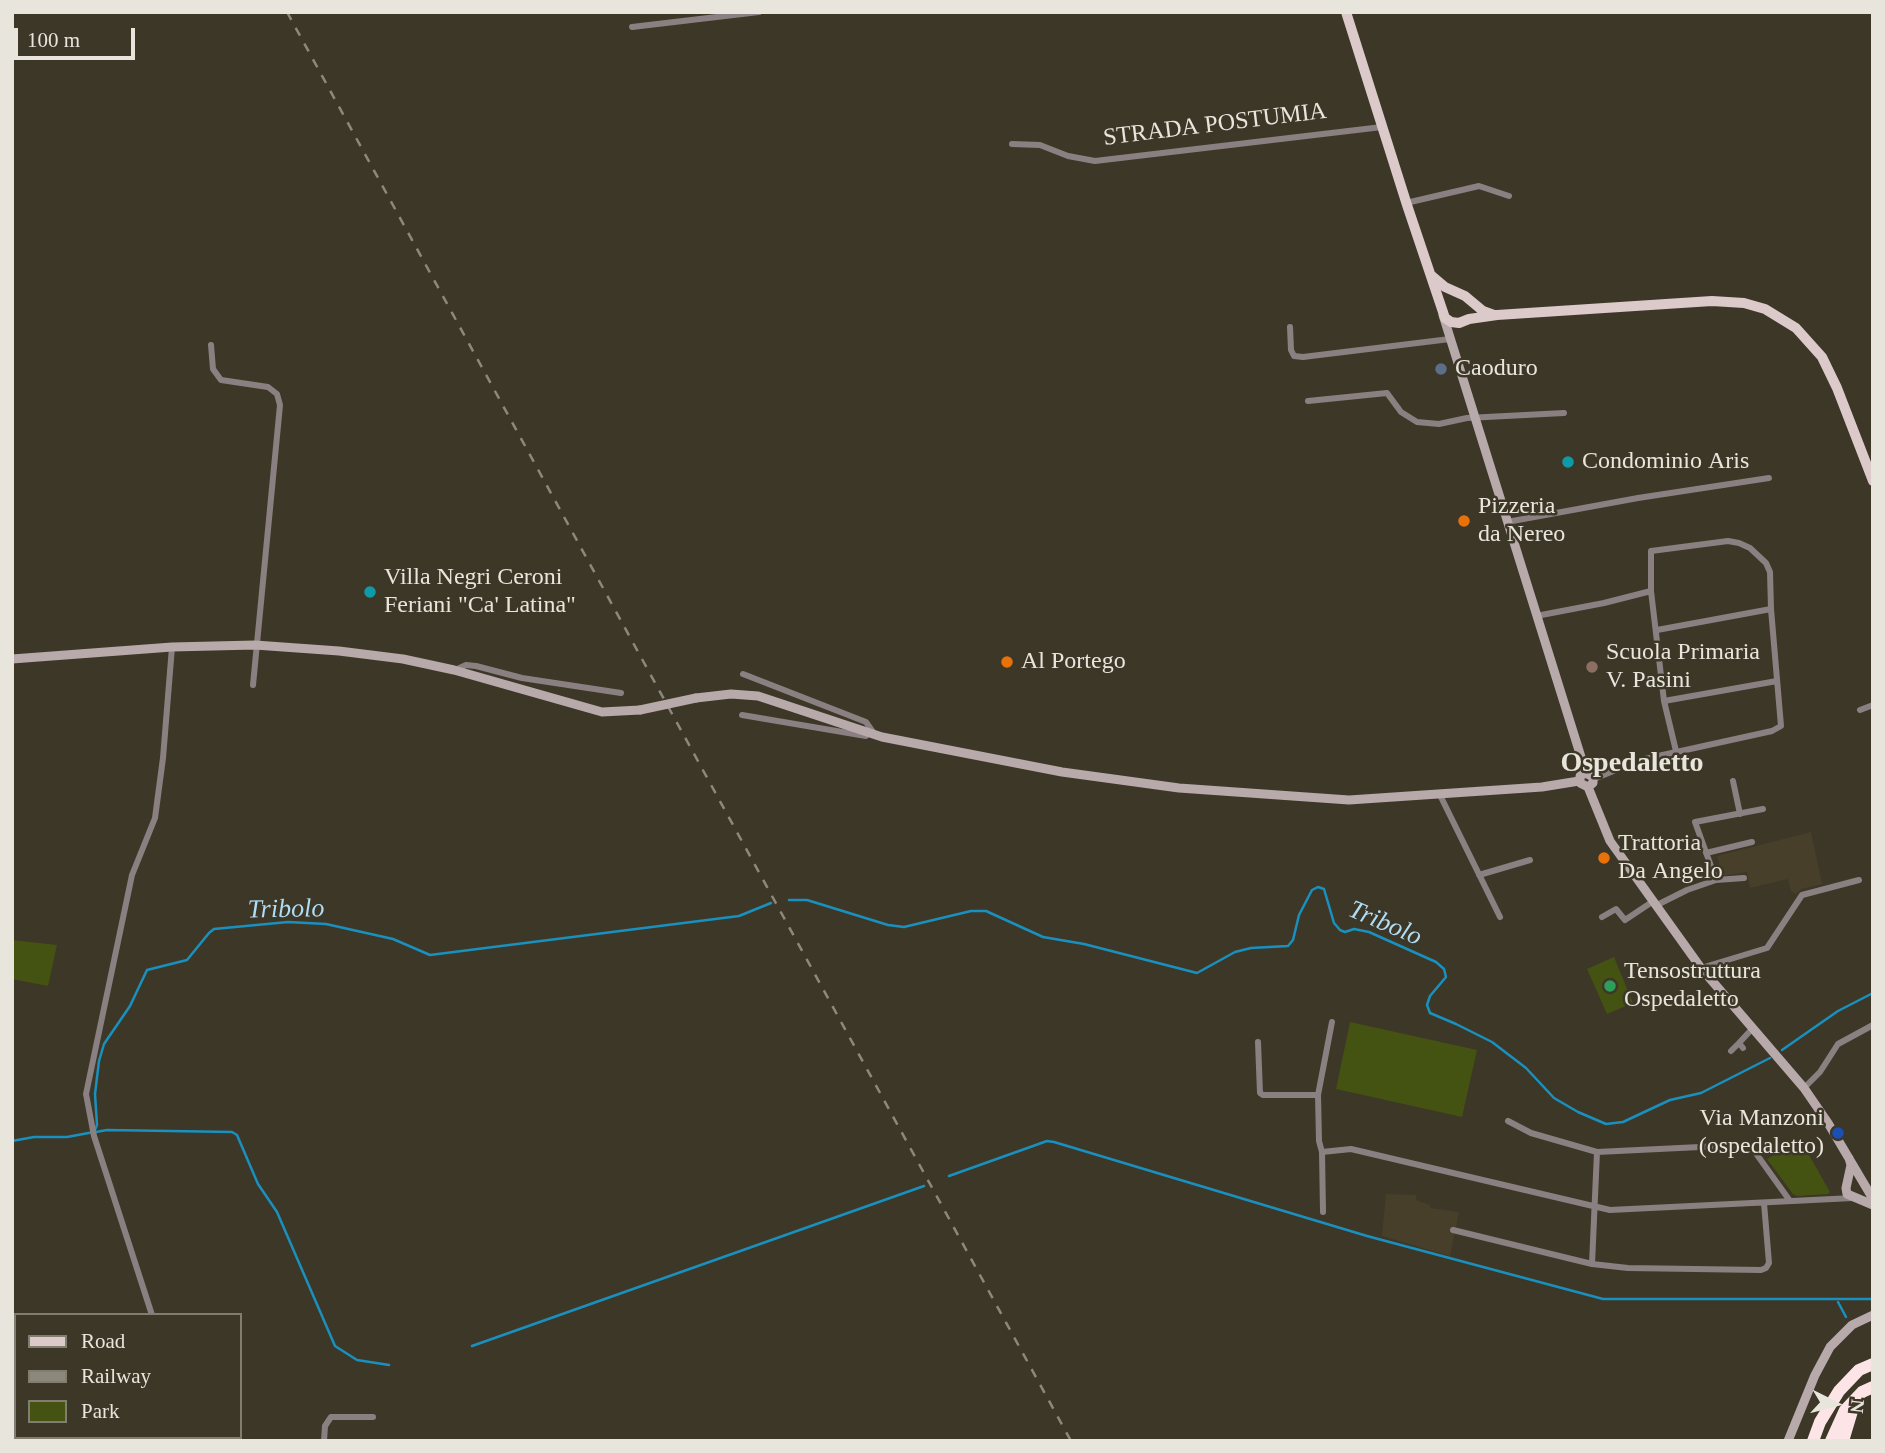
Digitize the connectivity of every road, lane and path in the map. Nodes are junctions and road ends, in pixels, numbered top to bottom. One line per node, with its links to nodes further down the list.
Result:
1 (759, 12): 3 (street)
2 (1346, 12): 4 (main road)
3 (632, 27)
4 (1382, 127): 5 (street, STRADA POSTUMIA); 7 (main road)
5 (1012, 144)
6 (1509, 196): 7 (street)
7 (1406, 203): 8 (main road)
8 (1430, 274): 9 (main road); 11 (main road)
9 (1458, 293): 10 (main road); 11 (main road)
10 (1470, 302): 12 (main road); 13 (main road)
11 (1442, 311): 13 (main road); 15 (street)
12 (1497, 315): 13 (main road); 21 (main road)
13 (1463, 321): 15 (street)
14 (1290, 327): 15 (street)
15 (1451, 341): 19 (street)
16 (211, 345): 27 (street)
17 (1308, 401): 19 (street)
18 (1564, 413): 19 (street)
19 (1474, 418): 22 (street)
20 (1769, 478): 22 (street)
21 (1873, 481)
22 (1507, 522): 25 (street)
23 (1651, 591): 24 (street); 25 (street); 26 (street)
24 (1771, 609): 26 (street); 32 (street)
25 (1536, 616): 41 (street)
26 (1657, 630): 35 (street)
27 (256, 645): 28 (street); 30 (street); 33 (street)
28 (172, 647): 29 (street); 80 (street)
29 (12, 659)
30 (454, 670): 34 (street); 39 (street, bridge)
31 (743, 674): 39 (street)
32 (1777, 681): 35 (street); 40 (street)
33 (253, 685)
34 (621, 693)
35 (1664, 701): 40 (street)
36 (1873, 705): 37 (street)
37 (1860, 709)
38 (741, 715): 39 (street)
39 (872, 734): 43 (street)
40 (1676, 751): 41 (street)
41 (1589, 780): 43 (street); 53 (street)
42 (1733, 781): 45 (street)
43 (1439, 793): 49 (street)
44 (1763, 809): 45 (street)
45 (1740, 814): 47 (street)
46 (1752, 842): 47 (street)
47 (1706, 853): 51 (street)
48 (1530, 860): 49 (street)
49 (1479, 875): 54 (street)
50 (1744, 878): 51 (street)
51 (1716, 880): 53 (street)
52 (1859, 880): 56 (street)
53 (1654, 904): 55 (street); 56 (street)
54 (1500, 917)
55 (1602, 917)
56 (1701, 968): 59 (street)
57 (1332, 1022): 63 (street)
58 (1873, 1025): 62 (street)
59 (1752, 1029): 61 (street); 62 (street)
60 (1258, 1042): 63 (street)
61 (1731, 1051)
62 (1804, 1088): 67 (street)
63 (1318, 1095): 65 (street)
64 (1508, 1121): 66 (street)
65 (1321, 1152): 76 (street); 77 (street)
66 (1597, 1152): 73 (street); 76 (street)
67 (1848, 1157): 68 (street); 69 (street)
68 (1847, 1185): 69 (street); 70 (street); 71 (street)
69 (1864, 1185): 71 (street); 72 (street)
70 (1832, 1199): 71 (street); 73 (street)
71 (1854, 1199): 75 (street)
72 (1873, 1199)
73 (1790, 1201): 74 (street)
74 (1765, 1203): 76 (street); 79 (street)
75 (1873, 1205)
76 (1594, 1207): 79 (street)
77 (1323, 1212)
78 (1453, 1230): 79 (street)
79 (1592, 1264)
80 (151, 1313)
81 (1873, 1315): 87 (street)
82 (1873, 1364): 84 (highway)
83 (1867, 1389): 90 (highway); 91 (highway)
84 (1839, 1391): 88 (highway); 89 (highway)
85 (373, 1417): 86 (street)
86 (324, 1441)
87 (1788, 1441)
88 (1813, 1441)
89 (1825, 1441)
90 (1831, 1441)
91 (1843, 1441)

